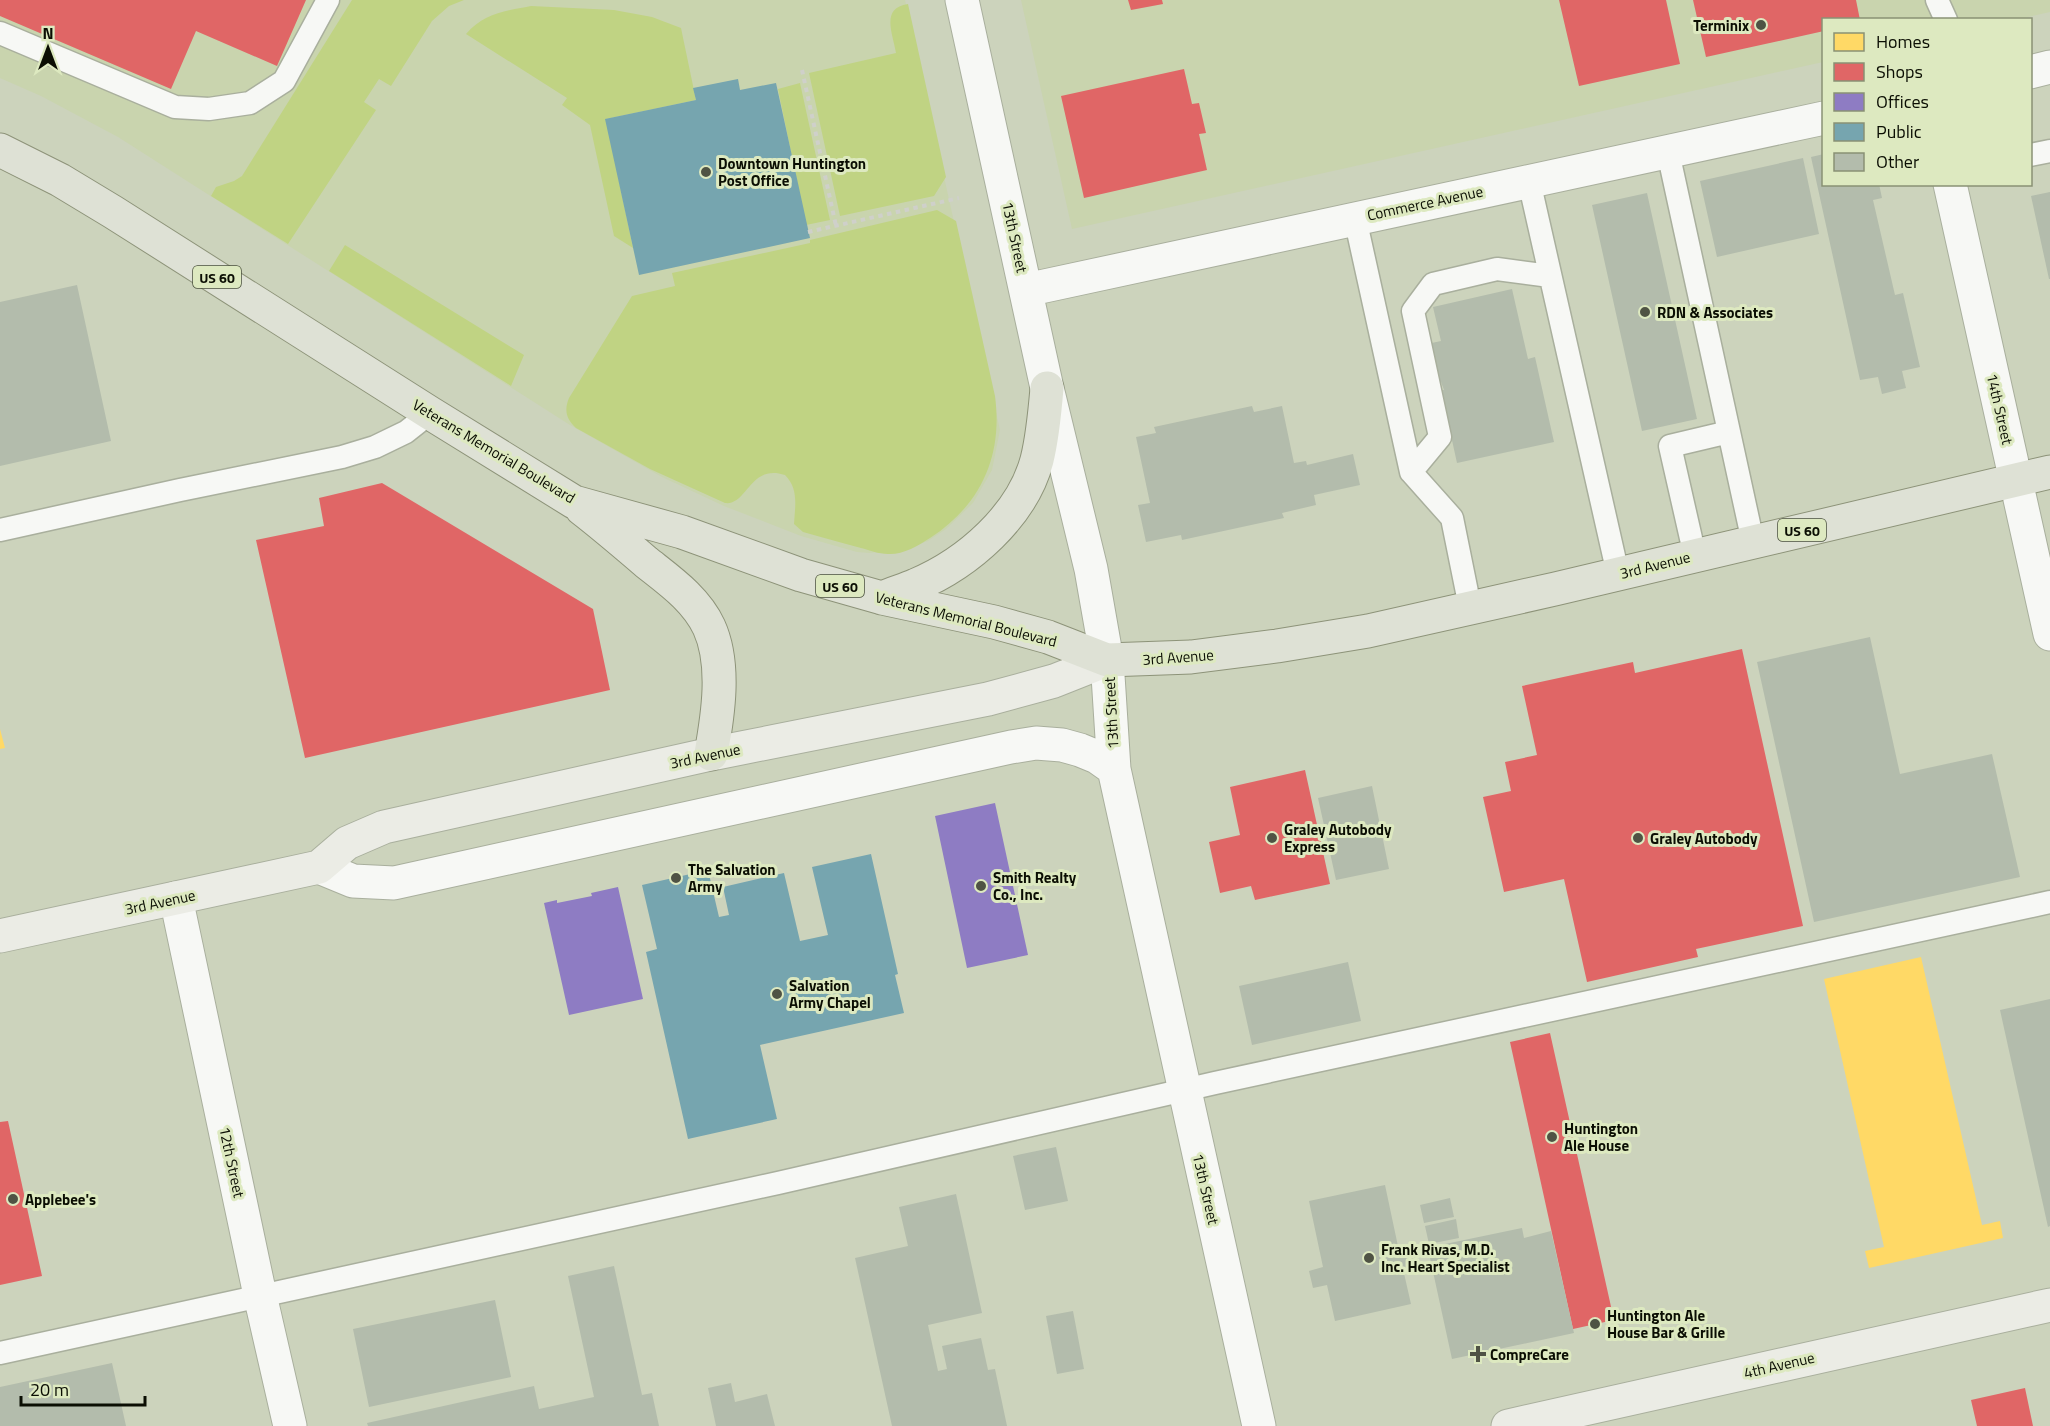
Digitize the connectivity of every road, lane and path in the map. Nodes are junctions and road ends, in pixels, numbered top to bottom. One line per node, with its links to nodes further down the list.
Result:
1 (328, 0): 5 (lane)
2 (962, 0): 21 (street, 13th Street)
3 (1937, 0): 4 (lane)
4 (1945, 18)
5 (0, 33)
6 (2050, 67): 8 (street)
7 (802, 70): 18 (path)
8 (2032, 72)
9 (1822, 118): 12 (street, Commerce Avenue)
10 (0, 150): 23 (main road, Veterans Memorial Boulevard / US 60)
11 (2050, 151): 13 (lane)
12 (1668, 152): 14 (street, Commerce Avenue); 24 (lane)
13 (2032, 155)
14 (1529, 181): 17 (street, Commerce Avenue); 20 (lane)
15 (1950, 186): 27 (street, 14th Street)
16 (959, 198): 18 (path)
17 (1355, 218): 21 (street, Commerce Avenue); 25 (lane)
18 (836, 226): 19 (path)
19 (808, 232)
20 (1550, 276): 25 (lane); 32 (lane)
21 (1026, 290): 22 (street, 13th Street)
22 (1047, 388): 33 (main road); 36 (street, 13th Street)
23 (430, 413): 28 (main road, Veterans Memorial Boulevard / US 60); 29 (lane)
24 (1729, 432): 30 (lane); 31 (lane)
25 (1411, 472): 34 (lane)
26 (2050, 472): 27 (main road, 3rd Avenue / US 60)
27 (2016, 480): 30 (main road, 3rd Avenue / US 60); 35 (street, 14th Street)
28 (574, 502): 33 (main road, Veterans Memorial Boulevard / US 60); 37 (main road)
29 (0, 530)
30 (1753, 542): 31 (main road, 3rd Avenue / US 60)
31 (1695, 556): 32 (main road, 3rd Avenue / US 60)
32 (1618, 574): 34 (main road, 3rd Avenue / US 60)
33 (882, 597): 36 (main road, Veterans Memorial Boulevard / US 60)
34 (1470, 607): 36 (main road, 3rd Avenue / US 60)
35 (2050, 634)
36 (1107, 660): 37 (street, 3rd Avenue); 38 (street, 13th Street)
37 (711, 754): 39 (street, 3rd Avenue)
38 (1114, 769): 39 (street); 43 (street, 13th Street)
39 (319, 867): 40 (street, 3rd Avenue)
40 (176, 898): 42 (street, 3rd Avenue); 44 (street, 12th Street)
41 (2050, 902): 43 (lane)
42 (0, 936)
43 (1184, 1090): 44 (lane); 48 (street, 13th Street)
44 (260, 1295): 46 (lane); 47 (street, 12th Street)
45 (2050, 1305): 49 (street, 4th Avenue)
46 (0, 1353)
47 (290, 1426)
48 (1259, 1426)
49 (1508, 1426)

